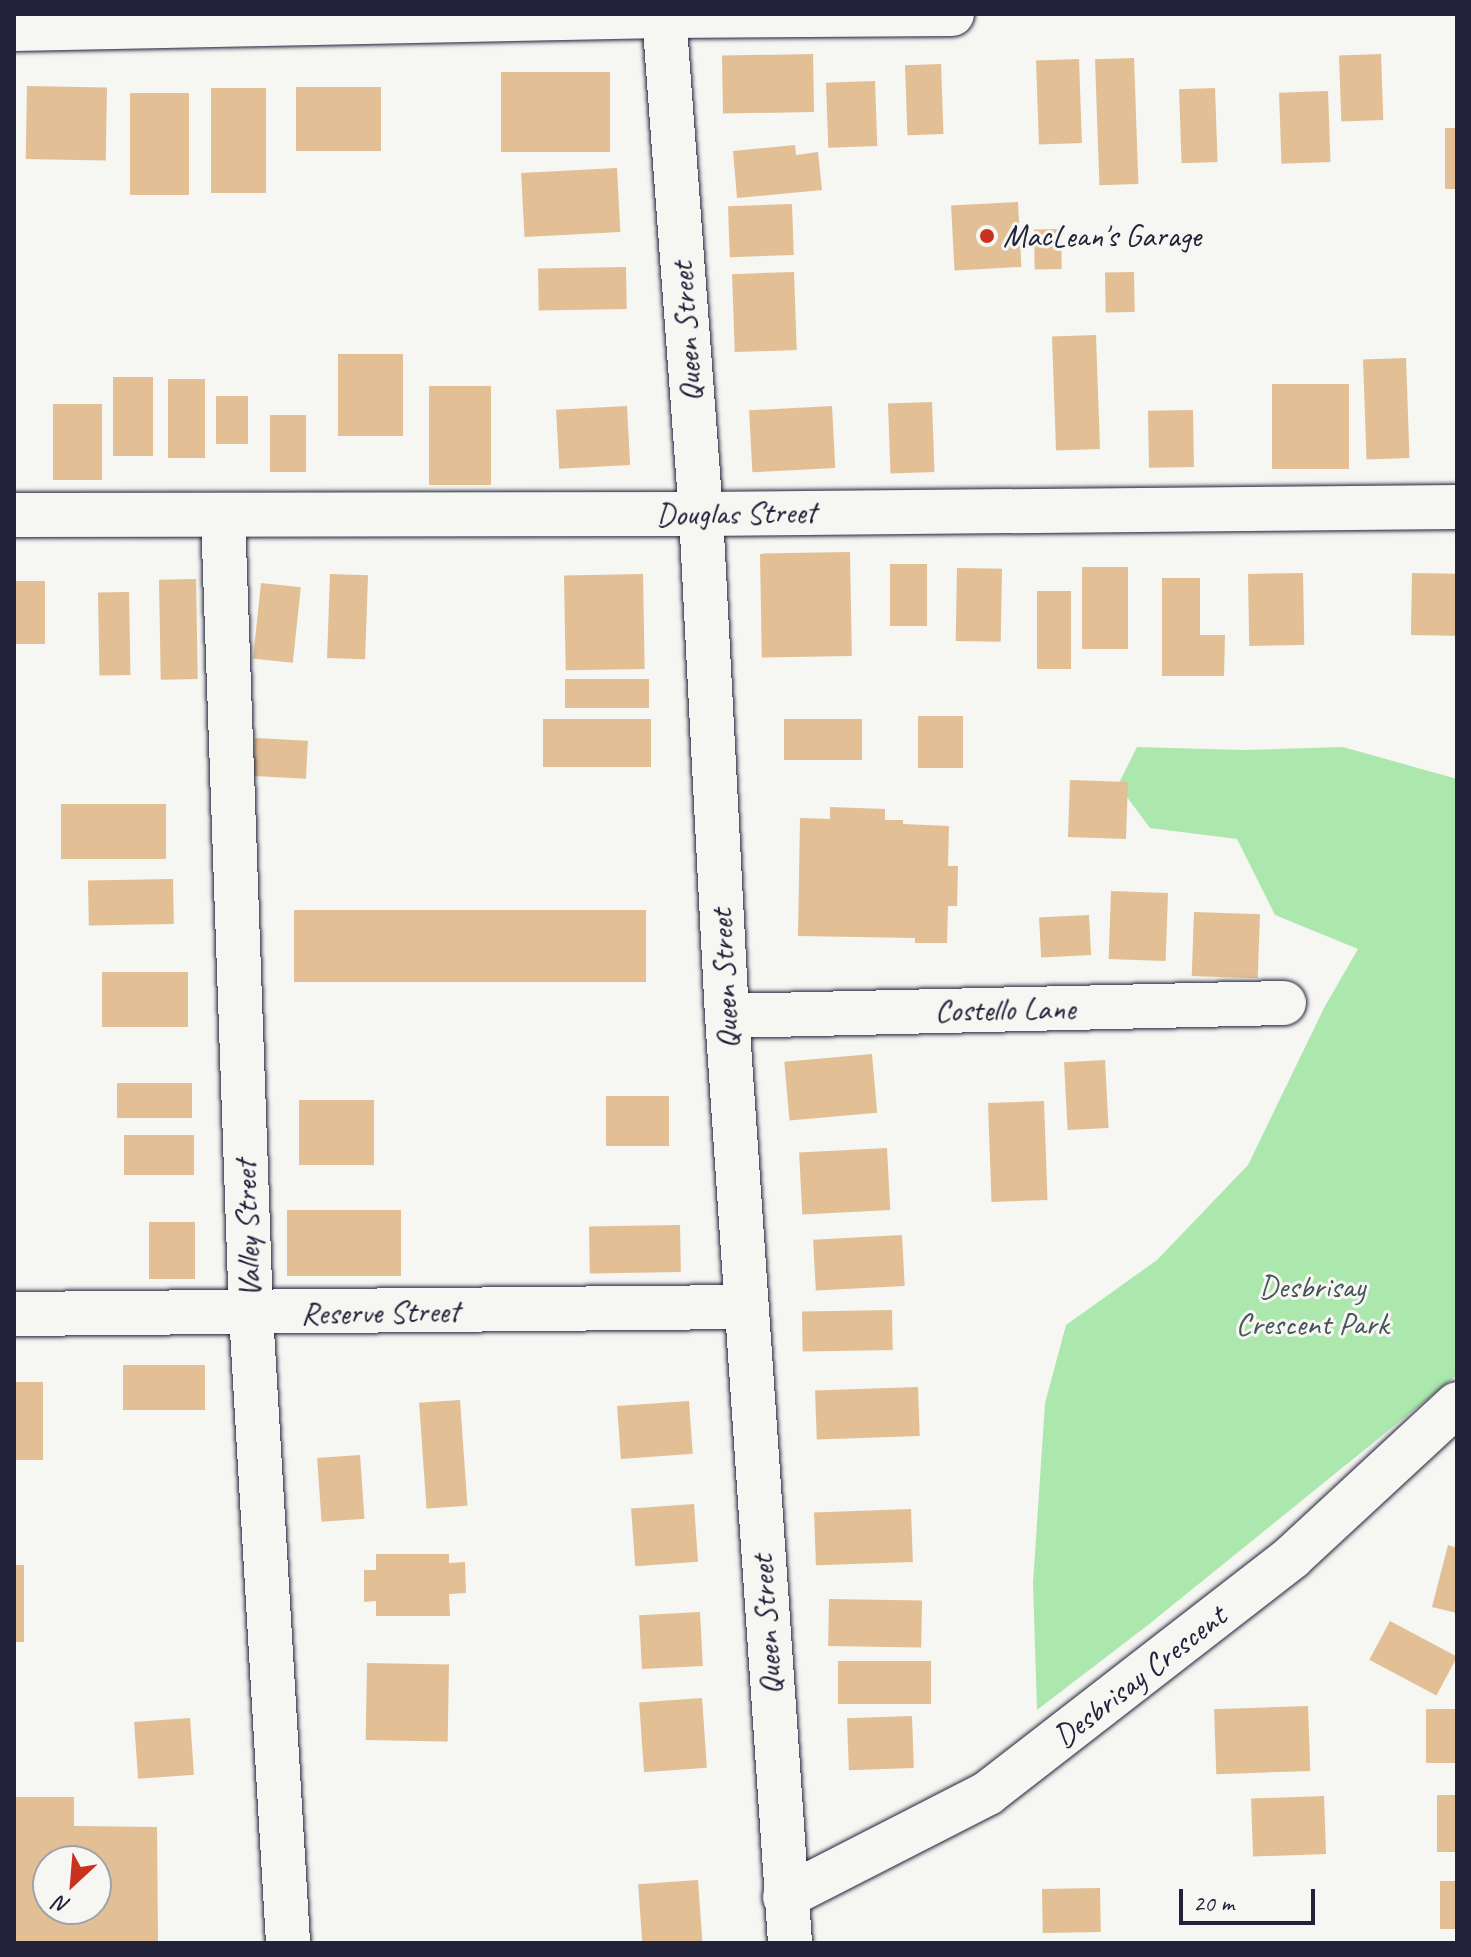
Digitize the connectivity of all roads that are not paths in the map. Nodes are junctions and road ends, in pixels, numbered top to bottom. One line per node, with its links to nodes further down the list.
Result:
1 (952, 14): 2 (street)
2 (664, 15): 3 (street); 5 (street, Queen Street)
3 (14, 29)
4 (1457, 507): 5 (street, Douglas Street)
5 (701, 514): 7 (street, Douglas Street); 9 (street, Queen Street)
6 (14, 515): 7 (street, Douglas Street)
7 (223, 515): 12 (street, Valley Street)
8 (1284, 1003): 9 (street, Costello Lane)
9 (727, 1016): 10 (street, Queen Street)
10 (746, 1307): 12 (street, Reserve Street); 14 (street, Queen Street)
11 (14, 1314): 12 (street, Reserve Street)
12 (251, 1314): 15 (street, Valley Street)
13 (1457, 1404): 14 (street, Desbrisay Crescent)
14 (785, 1897): 16 (street, Queen Street)
15 (288, 1943)
16 (790, 1943)

